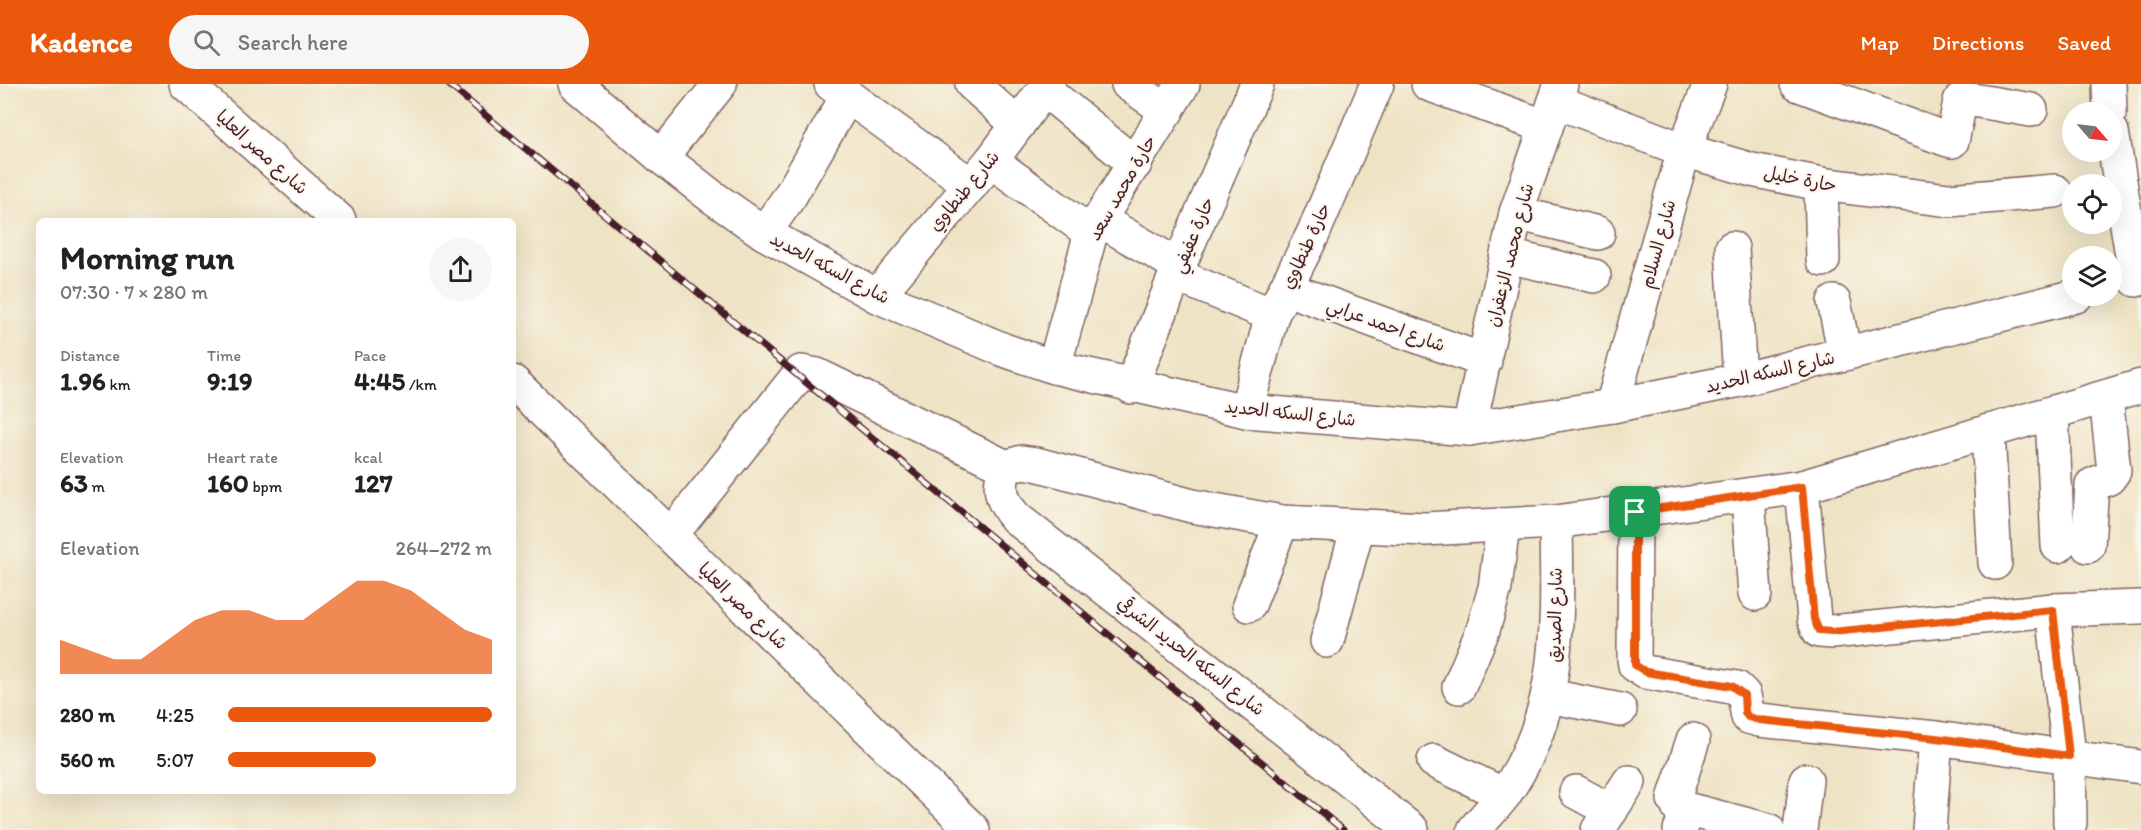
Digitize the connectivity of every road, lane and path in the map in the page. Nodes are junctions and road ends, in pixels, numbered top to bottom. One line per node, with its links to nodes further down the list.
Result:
1 (186, 84): 29 (street, شارع مصر العليا)
2 (720, 84): 22 (street)
3 (972, 84): 20 (street)
4 (1128, 84): 19 (street)
5 (1183, 84): 19 (street, حارة محمد سعد)
6 (1257, 84): 36 (street, حارة عفيفي)
7 (1377, 84): 41 (street, حارة طنطاوي)
8 (1428, 84): 17 (street, حارة خليل)
9 (1710, 84): 21 (street, شارع السلام)
10 (1797, 84): 15 (street)
11 (2109, 84): 16 (street)
12 (578, 85): 22 (street, شارع السكه الحديد)
13 (1046, 87): 20 (street, شارع طنطاوي); 24 (street)
14 (840, 89): 25 (street, شارع احمد عرابي); 31 (street)
15 (1868, 97): 18 (street)
16 (2110, 102)
17 (1554, 104): 21 (street, حارة خليل); 28 (street, شارع محمد الزعفران)
18 (2031, 110)
19 (1167, 111): 24 (street, حارة محمد سعد)
20 (1018, 125): 25 (street, شارع طنطاوي)
21 (1684, 150): 26 (street, حارة خليل); 51 (street, شارع السلام)
22 (661, 157): 31 (street, شارع السكه الحديد)
23 (2116, 162): 38 (street)
24 (1135, 164): 30 (street, حارة محمد سعد)
25 (981, 173): 30 (street, شارع احمد عرابي); 39 (street, شارع طنطاوي)
26 (1821, 184): 27 (street, حارة خليل); 35 (street)
27 (2055, 191)
28 (1516, 213): 32 (street); 34 (street, شارع محمد الزعفران)
29 (337, 218)
30 (1096, 227): 36 (street, شارع احمد عرابي); 45 (street, حارة محمد سعد)
31 (764, 233): 39 (street, شارع السكه الحديد)
32 (1598, 233)
33 (1732, 248): 46 (street)
34 (1507, 256): 37 (street); 44 (street, شارع محمد الزعفران)
35 (1823, 260)
36 (1177, 270): 41 (street, شارع احمد عرابي); 49 (street, حارة عفيفي)
37 (1594, 276)
38 (2130, 282)
39 (877, 296): 45 (street, شارع السكه الحديد)
40 (2062, 300): 43 (street, شارع السكه الحديد)
41 (1280, 302): 44 (street, شارع احمد عرابي); 52 (street, حارة طنطاوي)
42 (1834, 302): 43 (street)
43 (1845, 354): 46 (street, شارع السكه الحديد)
44 (1485, 361): 54 (street, شارع محمد الزعفران)
45 (1054, 367): 49 (street, شارع السكه الحديد)
46 (1740, 380): 51 (street, شارع السكه الحديد)
47 (516, 385): 64 (street, شارع مصر العليا)
48 (2141, 386): 50 (street)
49 (1131, 387): 52 (street, شارع السكه الحديد)
50 (2106, 398): 53 (street); 53 (street)
51 (1612, 406): 54 (street, شارع السكه الحديد)
52 (1246, 411): 54 (street, شارع السكه الحديد)
53 (2052, 413): 55 (street)
54 (1469, 429)
55 (1988, 431): 57 (street); 65 (street)
56 (1006, 466): 60 (street); 64 (street); 87 (street, شارع السكه الحديد الشرقي)
57 (1802, 487): 58 (street); 69 (street)
58 (1748, 496): 59 (street); 66 (street)
59 (1635, 512): 61 (street); 74 (street)
60 (1282, 522): 62 (street); 67 (street)
61 (1556, 522): 63 (street); 72 (street, شارع الصديق)
62 (1358, 526): 63 (street); 70 (street)
63 (1503, 526): 71 (street)
64 (671, 536): 86 (street, شارع مصر العليا)
65 (1995, 563)
66 (1755, 594)
67 (1249, 605)
68 (2141, 607): 69 (street)
69 (2053, 610): 76 (street)
70 (1327, 640)
71 (1459, 687)
72 (1549, 696): 73 (street); 82 (street, شارع الصديق)
73 (1620, 710)
74 (1936, 738): 76 (street); 91 (street)
75 (1693, 740): 83 (street)
76 (2069, 756): 78 (street); 85 (street)
77 (1434, 761): 82 (street)
78 (2141, 767)
79 (1806, 780): 90 (street)
80 (1629, 782): 84 (street)
81 (1576, 792): 84 (street)
82 (1504, 795): 88 (street, شارع الصديق)
83 (1679, 818): 89 (street)
84 (1604, 821)
85 (2070, 823)
86 (973, 830)
87 (1412, 830)
88 (1474, 830)
89 (1768, 830)
90 (1800, 830)
91 (1929, 830)

